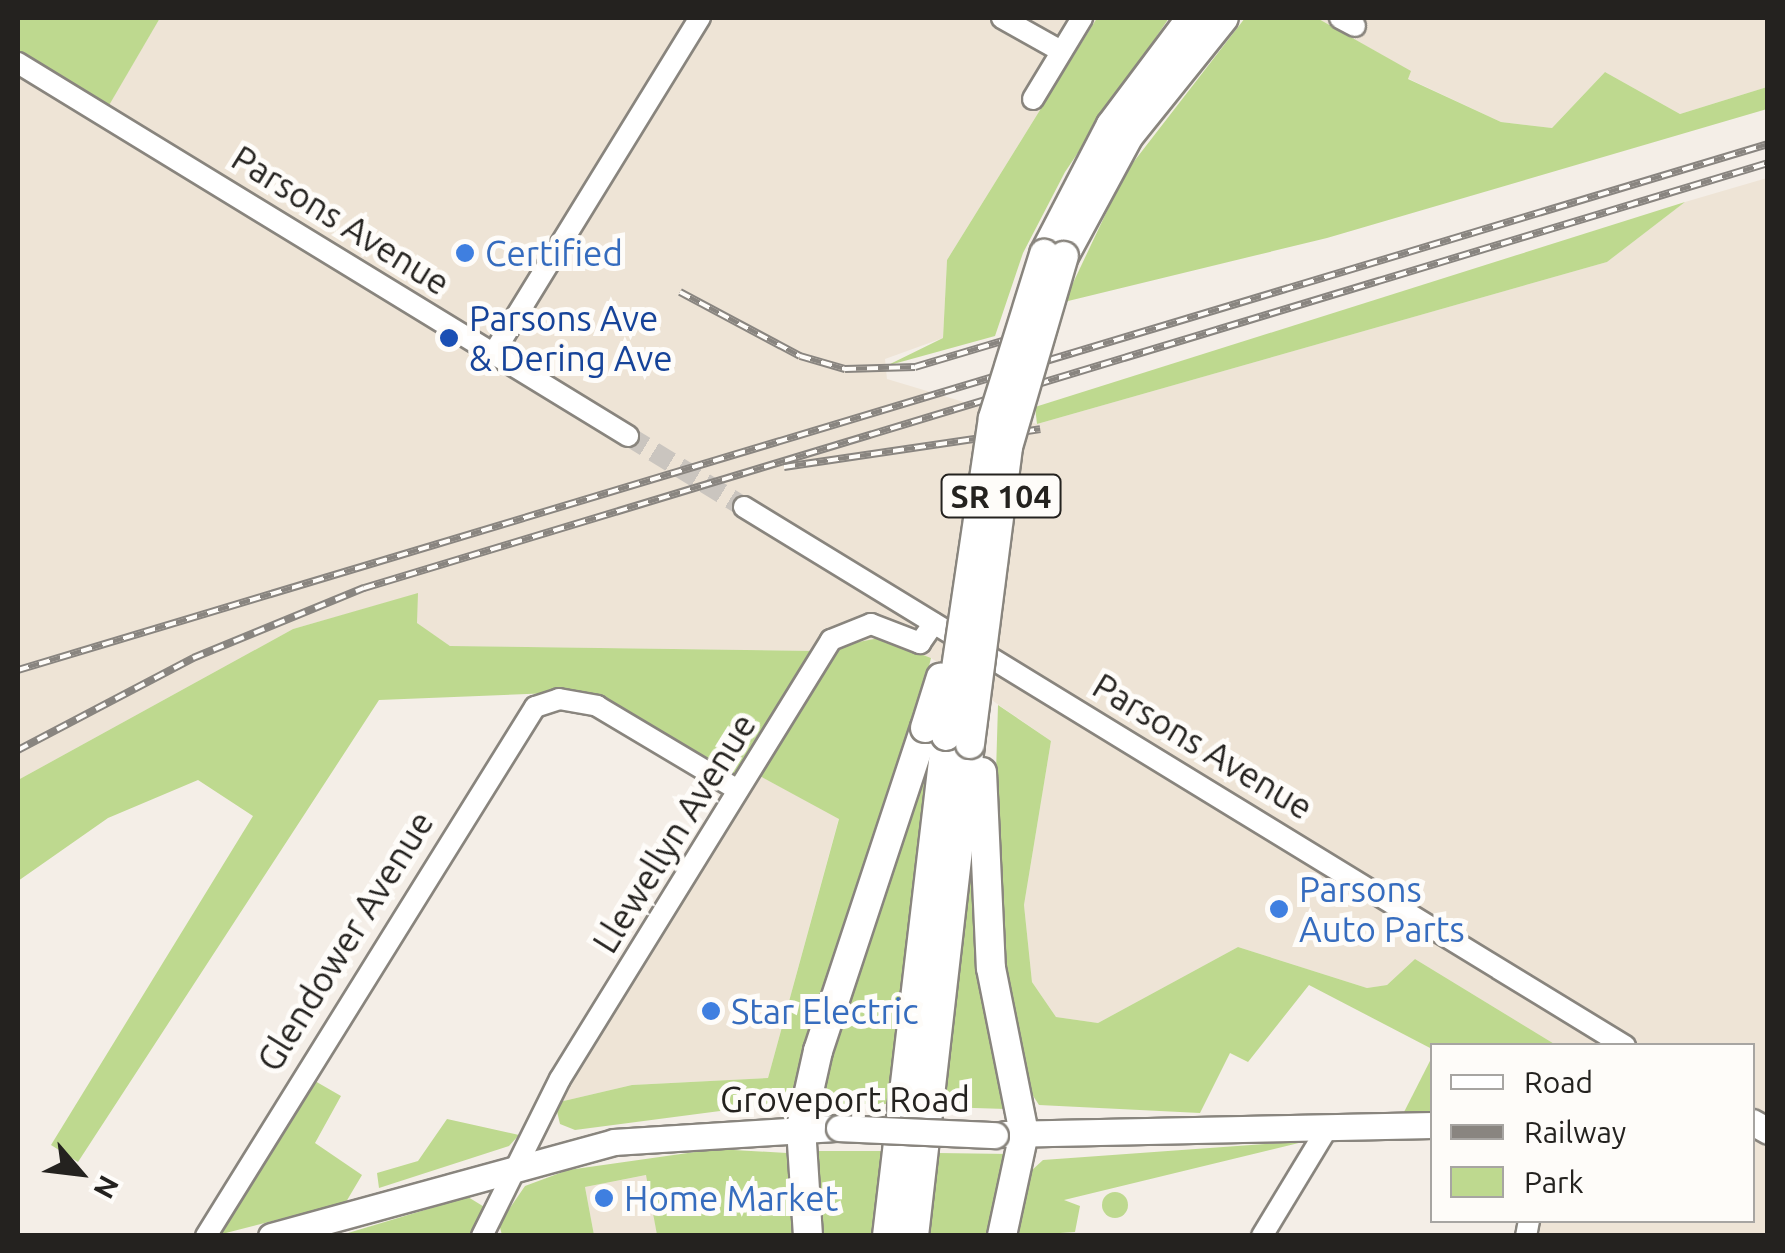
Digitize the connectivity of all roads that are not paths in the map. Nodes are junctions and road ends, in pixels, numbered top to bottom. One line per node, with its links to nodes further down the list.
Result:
1 (700, 18): 10 (street)
2 (1002, 18): 6 (street)
3 (1082, 18): 6 (street)
4 (1190, 18): 9 (highway, SR 104)
5 (1224, 18): 9 (highway, SR 104)
6 (1060, 52): 8 (street)
7 (18, 63): 10 (street, Parsons Avenue)
8 (1033, 98)
9 (1054, 255): 14 (highway, SR 104, bridge); 14 (highway, SR 104, bridge)
10 (493, 354): 11 (street, Parsons Avenue)
11 (628, 436)
12 (744, 507): 13 (street, Parsons Avenue)
13 (934, 624): 15 (street, Llewellyn Avenue); 16 (street, Parsons Avenue)
14 (956, 740): 18 (highway); 20 (highway); 26 (highway, SR 104); 27 (highway, SR 104)
15 (738, 790): 21 (street, Llewellyn Avenue); 23 (street, Glendower Avenue)
16 (1620, 1043)
17 (1430, 1125): 19 (main road, Groveport Road)
18 (801, 1127): 20 (main road, Groveport Road, bridge); 21 (main road, Groveport Road); 25 (highway)
19 (1328, 1127): 20 (main road, Groveport Road); 29 (street)
20 (1024, 1134): 28 (highway)
21 (515, 1168): 22 (street, Llewellyn Avenue); 24 (main road, Groveport Road)
22 (483, 1235)
23 (206, 1236)
24 (270, 1236)
25 (808, 1236)
26 (887, 1236)
27 (914, 1236)
28 (1002, 1236)
29 (1262, 1236)

